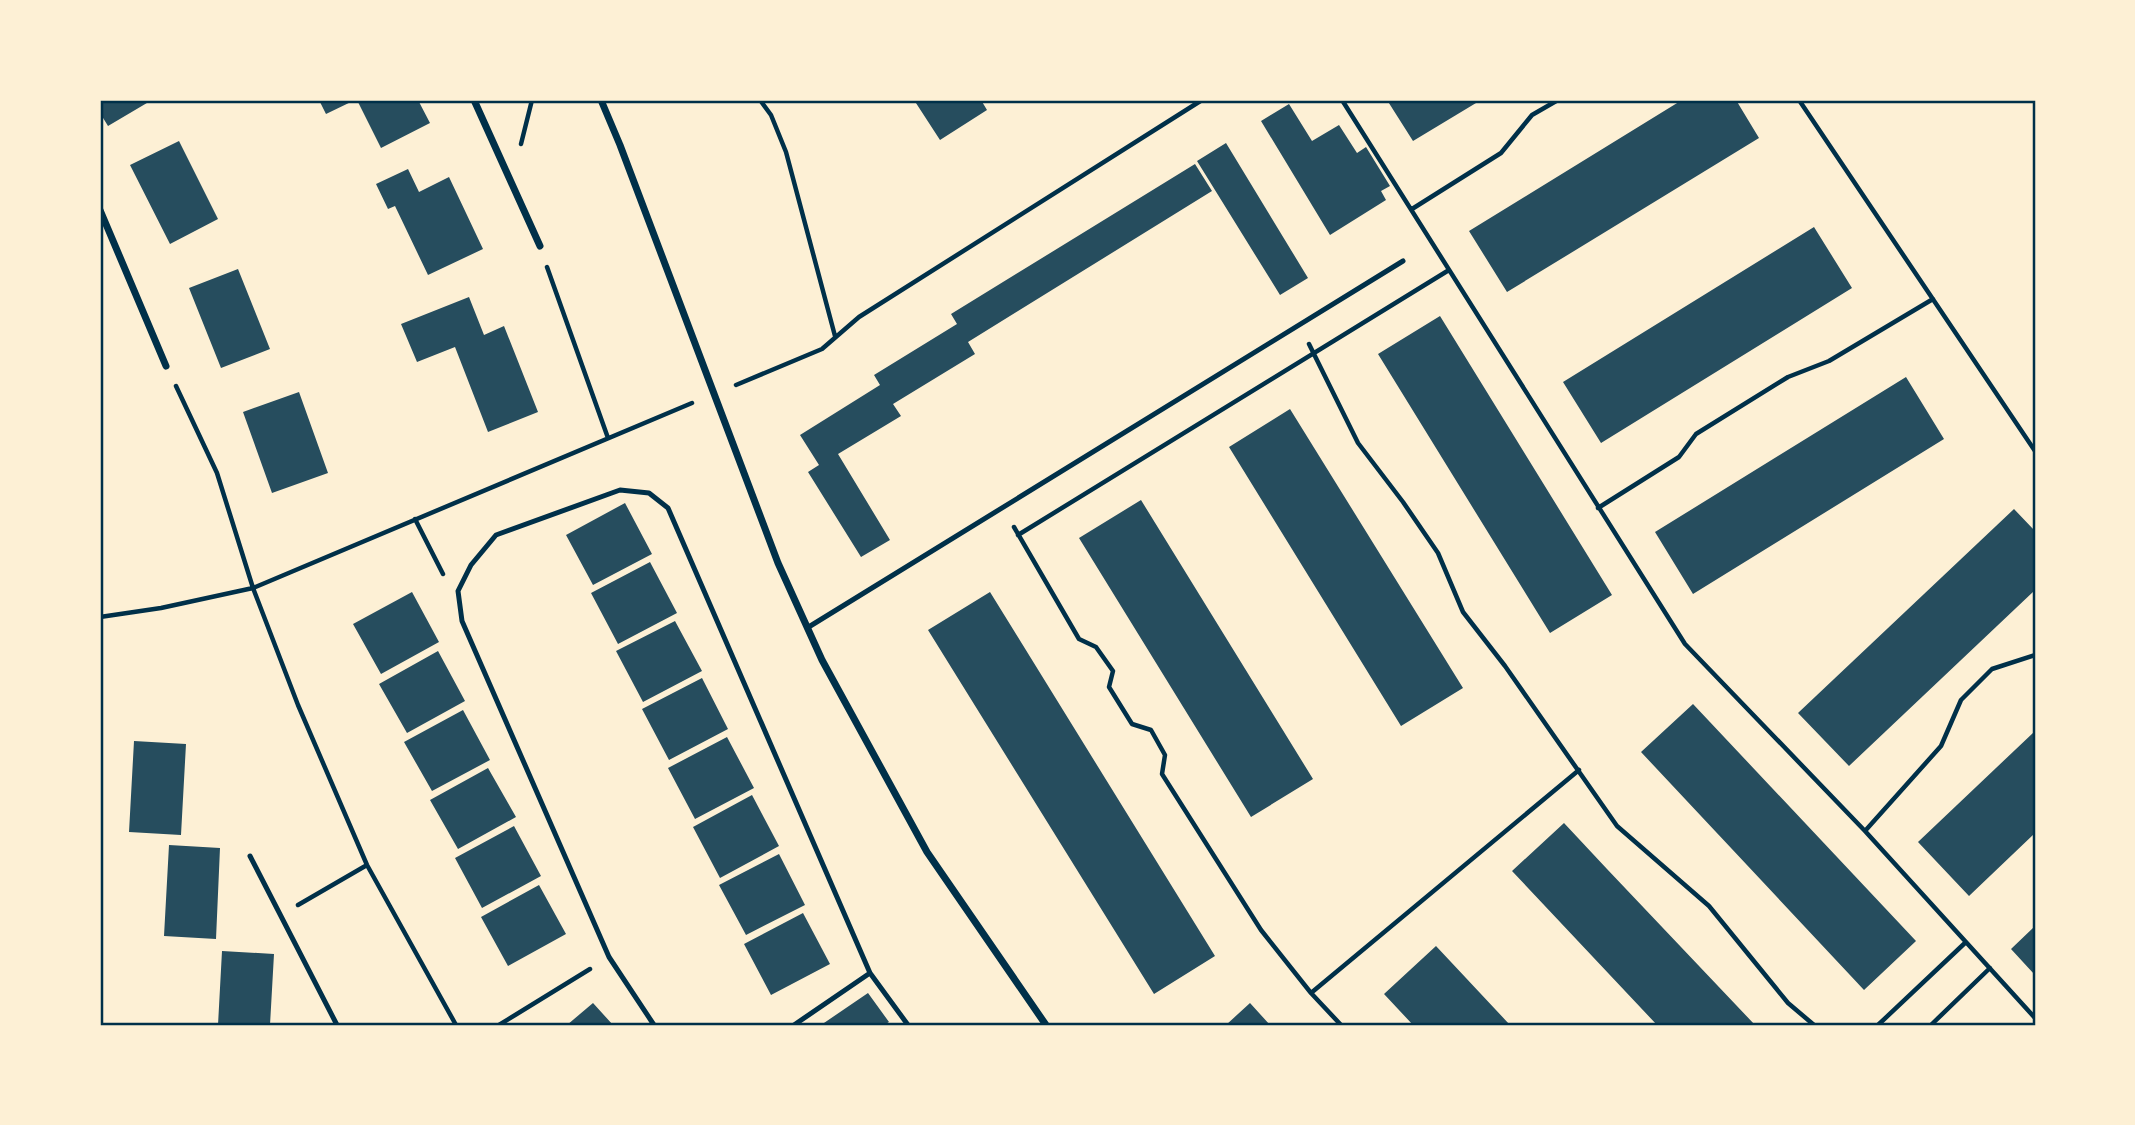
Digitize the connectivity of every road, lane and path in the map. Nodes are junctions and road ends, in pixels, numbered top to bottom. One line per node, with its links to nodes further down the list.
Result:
1 (474, 100): 9 (street)
2 (532, 100): 9 (path)
3 (601, 100): 31 (street)
4 (760, 100): 17 (path)
5 (1202, 100): 17 (path)
6 (1342, 100): 10 (path)
7 (1558, 100): 10 (path)
8 (1799, 100): 15 (path)
9 (512, 182): 12 (street)
10 (1412, 209): 14 (path)
11 (100, 210): 20 (street)
12 (540, 246): 22 (path)
13 (1403, 261): 16 (lane)
14 (1449, 270): 19 (path); 25 (path)
15 (1933, 299): 23 (path); 25 (path)
16 (1299, 324): 19 (path); 24 (lane)
17 (836, 337): 18 (path)
18 (822, 349)
19 (1313, 353): 27 (path); 33 (path)
20 (166, 366): 28 (path)
21 (618, 433): 22 (path)
22 (608, 438): 26 (path)
23 (2035, 451)
24 (1003, 508): 27 (path); 31 (lane)
25 (1598, 508): 34 (path)
26 (415, 519): 28 (path); 29 (path)
27 (1018, 534): 42 (path)
28 (253, 589): 30 (path); 36 (path)
29 (458, 591): 39 (lane); 41 (lane)
30 (100, 617)
31 (807, 628): 50 (street)
32 (2035, 655): 34 (path)
33 (1579, 770): 42 (path); 52 (path)
34 (1865, 831): 38 (path)
35 (250, 856): 37 (lane)
36 (367, 865): 37 (path); 45 (path)
37 (281, 915): 44 (lane)
38 (1966, 942): 40 (path); 53 (path)
39 (609, 957): 46 (path); 47 (lane)
40 (1990, 968): 43 (path); 54 (path)
41 (870, 973): 48 (lane); 49 (lane)
42 (1311, 993): 51 (path)
43 (2035, 1018)
44 (337, 1025)
45 (456, 1025)
46 (499, 1025)
47 (654, 1025)
48 (794, 1025)
49 (908, 1025)
50 (1046, 1025)
51 (1341, 1025)
52 (1814, 1025)
53 (1878, 1025)
54 (1931, 1025)

